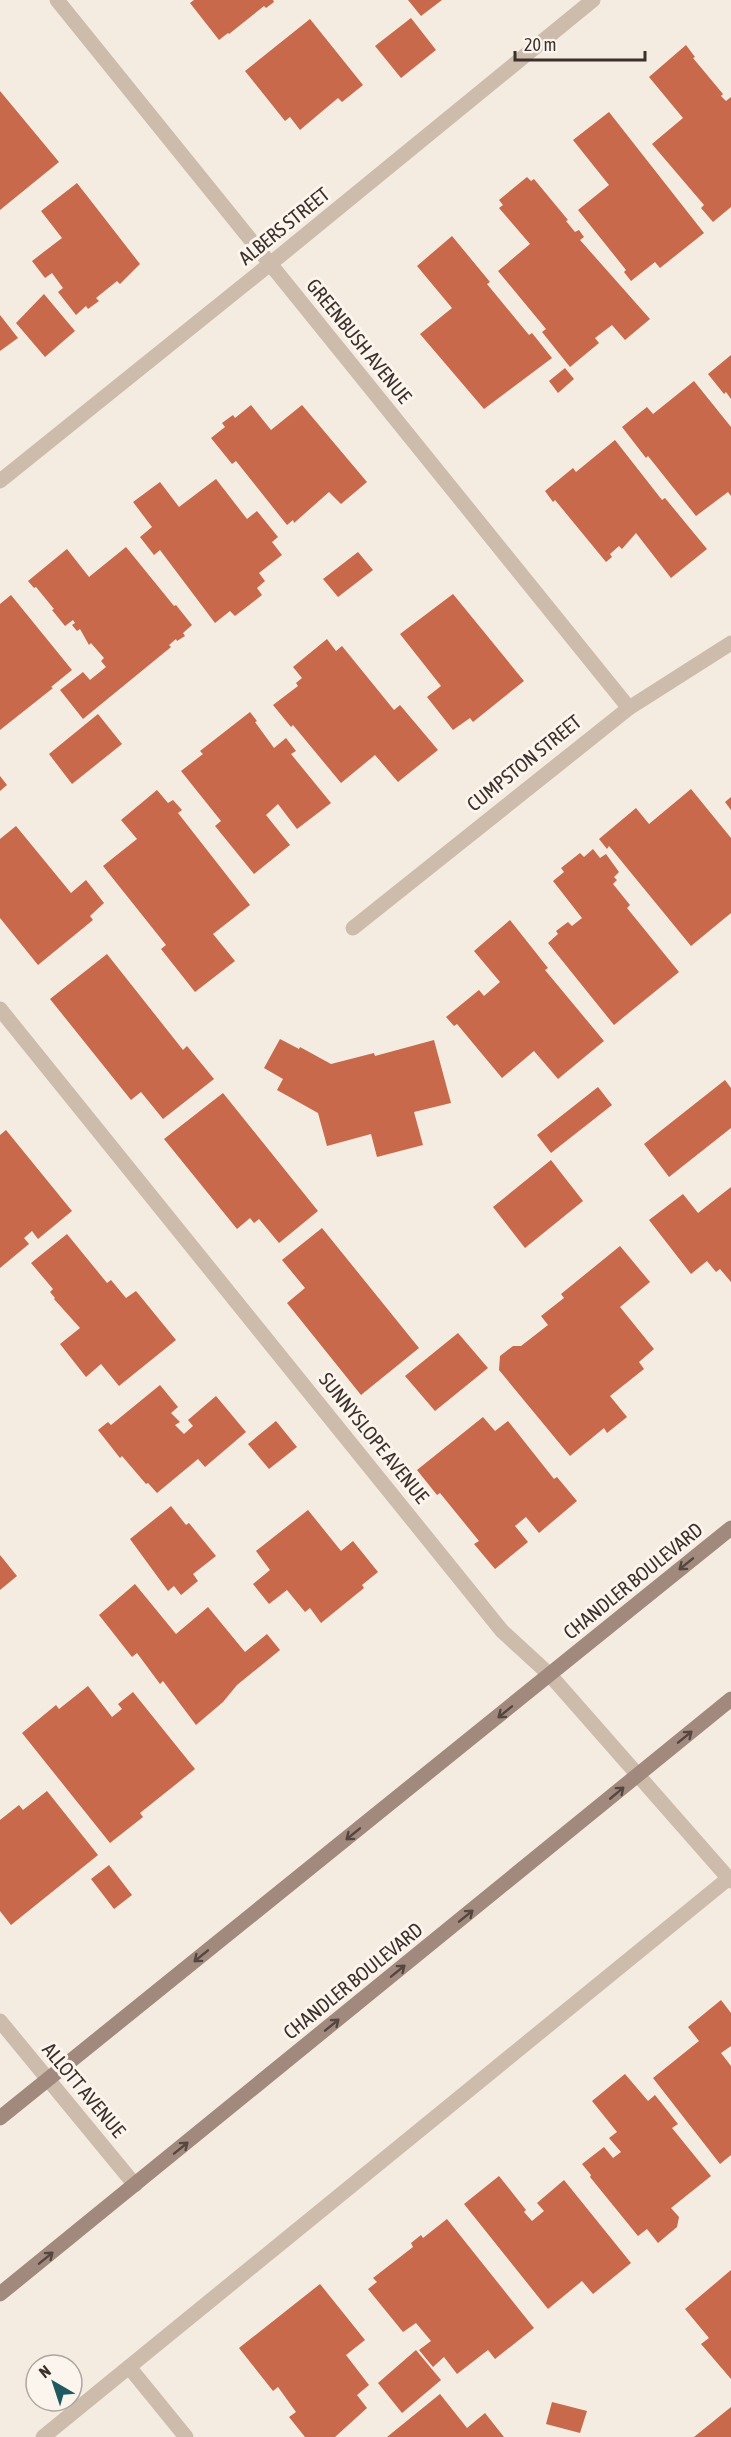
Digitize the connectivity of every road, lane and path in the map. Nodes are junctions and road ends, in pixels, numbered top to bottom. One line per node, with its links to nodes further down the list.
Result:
1 (57, 0): 3 (street, GREENBUSH AVENUE)
2 (593, 0): 3 (street, ALBERS STREET)
3 (270, 264): 4 (street, ALBERS STREET); 6 (street, GREENBUSH AVENUE)
4 (0, 481)
5 (731, 643): 6 (street, CUMPSTON STREET)
6 (629, 708): 7 (street, CUMPSTON STREET)
7 (353, 928)
8 (0, 1009): 10 (street, SUNNYSLOPE AVENUE)
9 (731, 1528): 10 (street, CHANDLER BOULEVARD, one-way to 10)
10 (550, 1675): 12 (street, SUNNYSLOPE AVENUE); 15 (street, CHANDLER BOULEVARD, one-way to 15)
11 (731, 1699): 12 (street, CHANDLER BOULEVARD, one-way to 11)
12 (639, 1774): 13 (street, SUNNYSLOPE AVENUE); 17 (street, CHANDLER BOULEVARD, one-way to 12)
13 (730, 1879): 19 (street)
14 (0, 2021): 15 (street, ALLOTT AVENUE)
15 (48, 2079): 16 (street, CHANDLER BOULEVARD); 17 (street, ALLOTT AVENUE)
16 (0, 2118)
17 (135, 2185): 18 (street, CHANDLER BOULEVARD, one-way to 17)
18 (0, 2294)
19 (129, 2367): 20 (street); 21 (street)
20 (43, 2437)
21 (186, 2437)

